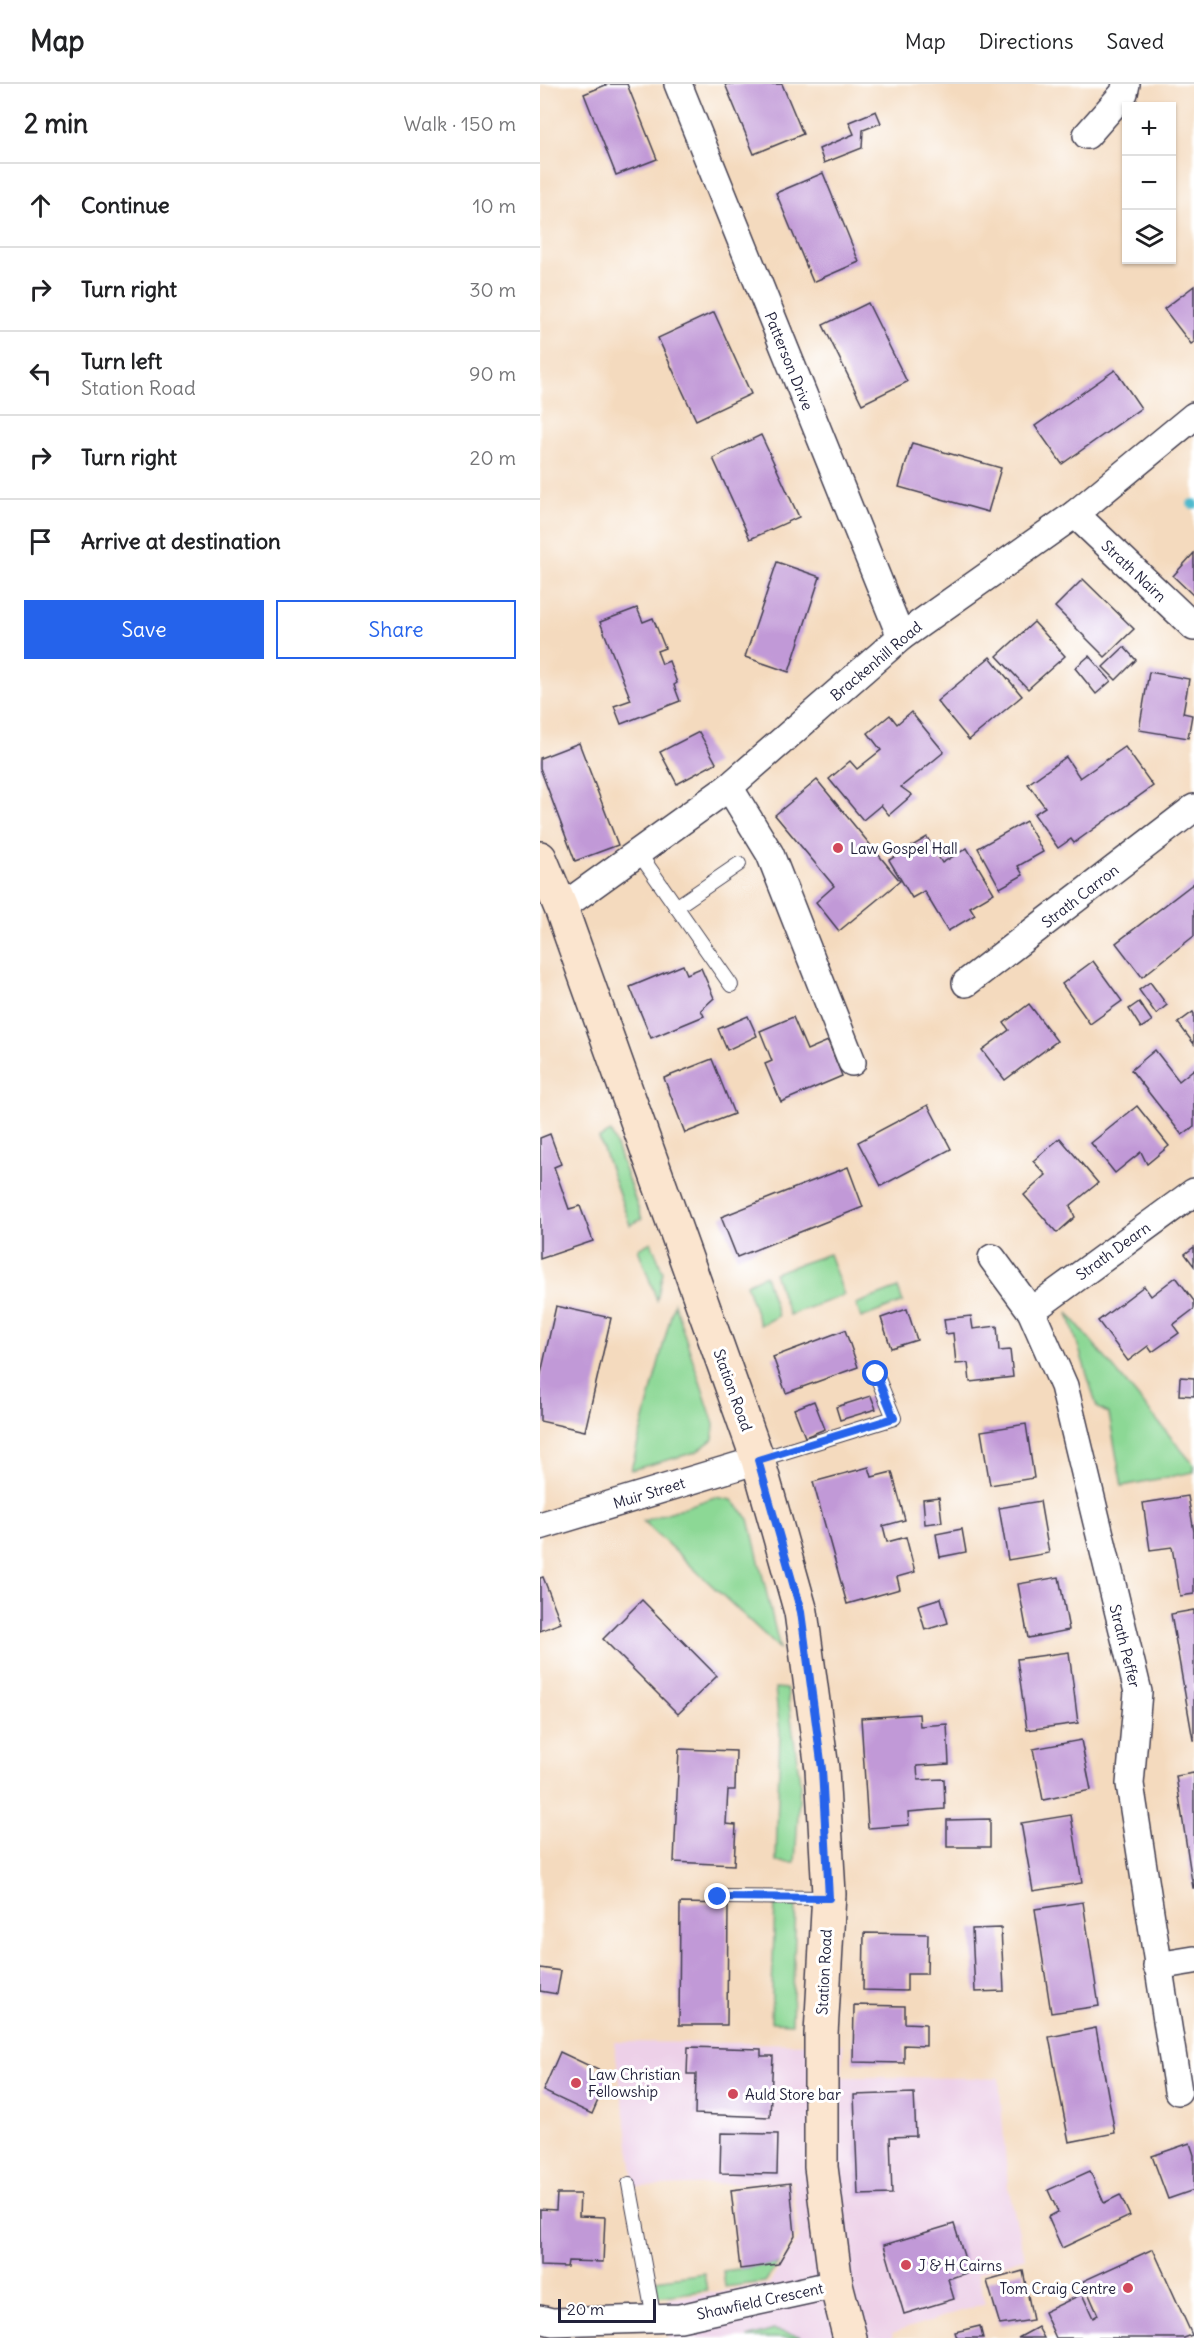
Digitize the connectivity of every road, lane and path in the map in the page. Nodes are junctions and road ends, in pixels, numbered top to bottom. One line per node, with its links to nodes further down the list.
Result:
1 (678, 84): 7 (street, Patterson Drive)
2 (1126, 84): 3 (street)
3 (1087, 135)
4 (1194, 416): 5 (street, Brackenhill Road)
5 (1075, 514): 6 (street, Strath Nairn); 7 (street, Brackenhill Road)
6 (1194, 627)
7 (901, 637): 8 (street, Brackenhill Road)
8 (729, 787): 10 (street, Brackenhill Road); 17 (street)
9 (1194, 808): 15 (street, Strath Carron)
10 (638, 852): 13 (lane); 14 (street, Brackenhill Road)
11 (739, 864): 13 (lane)
12 (542, 868): 14 (main road, Station Road)
13 (676, 907): 16 (lane)
14 (561, 908): 22 (main road, Station Road)
15 (966, 983)
16 (730, 985)
17 (852, 1062)
18 (1194, 1192): 20 (street, Strath Dearn)
19 (992, 1258): 20 (street, Strath Peffer)
20 (1031, 1311): 27 (street, Strath Peffer)
21 (876, 1374): 22 (lane)
22 (758, 1460): 23 (street, Muir Street); 25 (main road, Station Road)
23 (540, 1526)
24 (718, 1897): 25 (lane)
25 (829, 1898): 30 (main road, Station Road)
26 (1194, 1960): 27 (street)
27 (1157, 1966): 28 (street, Strath Peffer)
28 (1178, 2091)
29 (629, 2184): 32 (lane)
30 (836, 2284): 32 (street, Shawfield Crescent); 33 (main road, Station Road)
31 (540, 2319): 32 (street, Shawfield Crescent)
32 (672, 2325)
33 (850, 2338)

